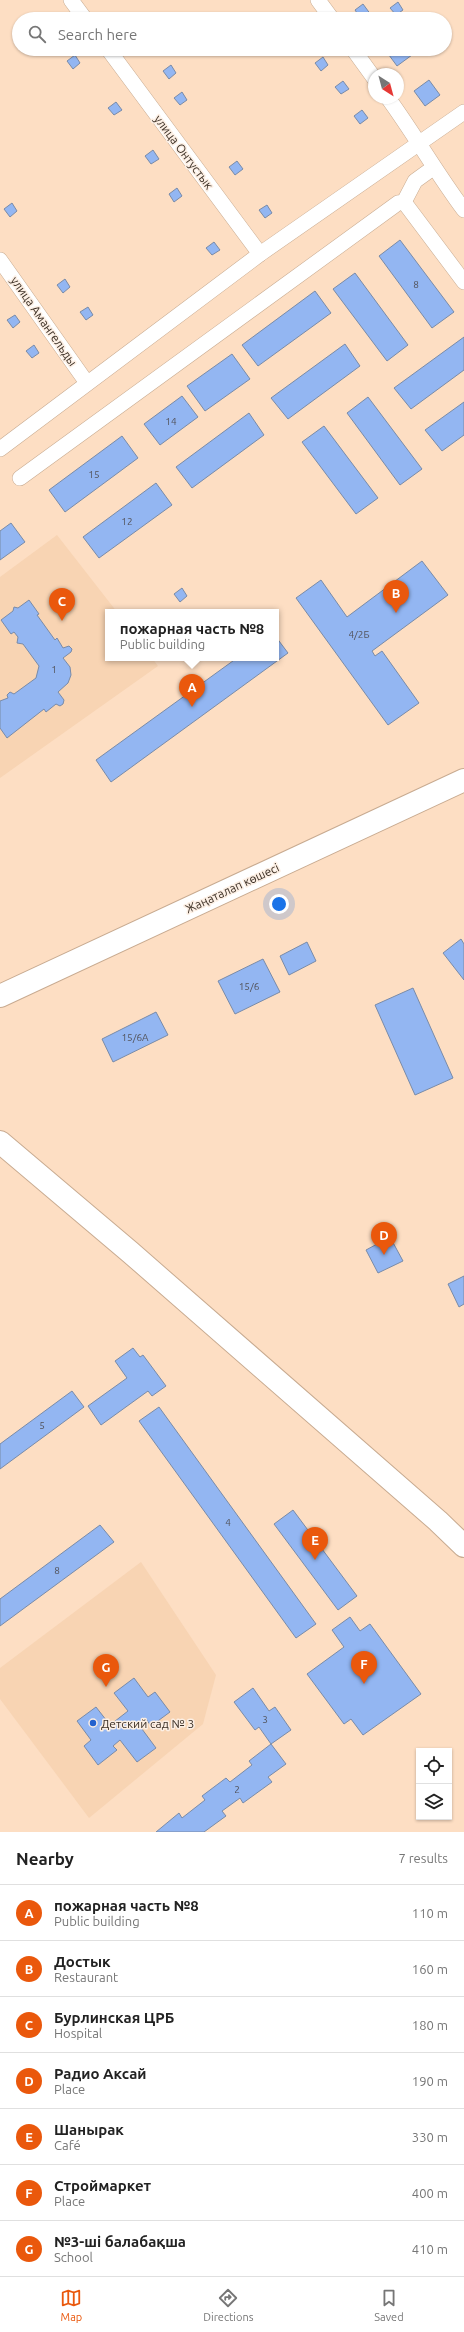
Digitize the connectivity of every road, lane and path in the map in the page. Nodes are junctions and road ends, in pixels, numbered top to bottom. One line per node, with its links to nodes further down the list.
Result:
1 (71, 0): 3 (street)
2 (318, 0): 4 (street)
3 (80, 12)
4 (327, 12)
5 (113, 56): 14 (street, улица Онтустык)
6 (358, 56): 7 (street)
7 (368, 70)
8 (392, 104): 10 (street)
9 (464, 112): 10 (street)
10 (420, 143): 11 (street); 14 (street)
11 (433, 168): 12 (street); 13 (street)
12 (404, 202): 16 (street); 19 (street)
13 (464, 210)
14 (260, 254): 17 (street)
15 (0, 260): 17 (street, улица Амангельды)
16 (464, 282)
17 (87, 383): 18 (street)
18 (0, 449)
19 (20, 478)
20 (464, 780): 21 (main road, Жаңаталап көшесі)
21 (0, 996)
22 (0, 1142): 23 (main road)
23 (464, 1546)

